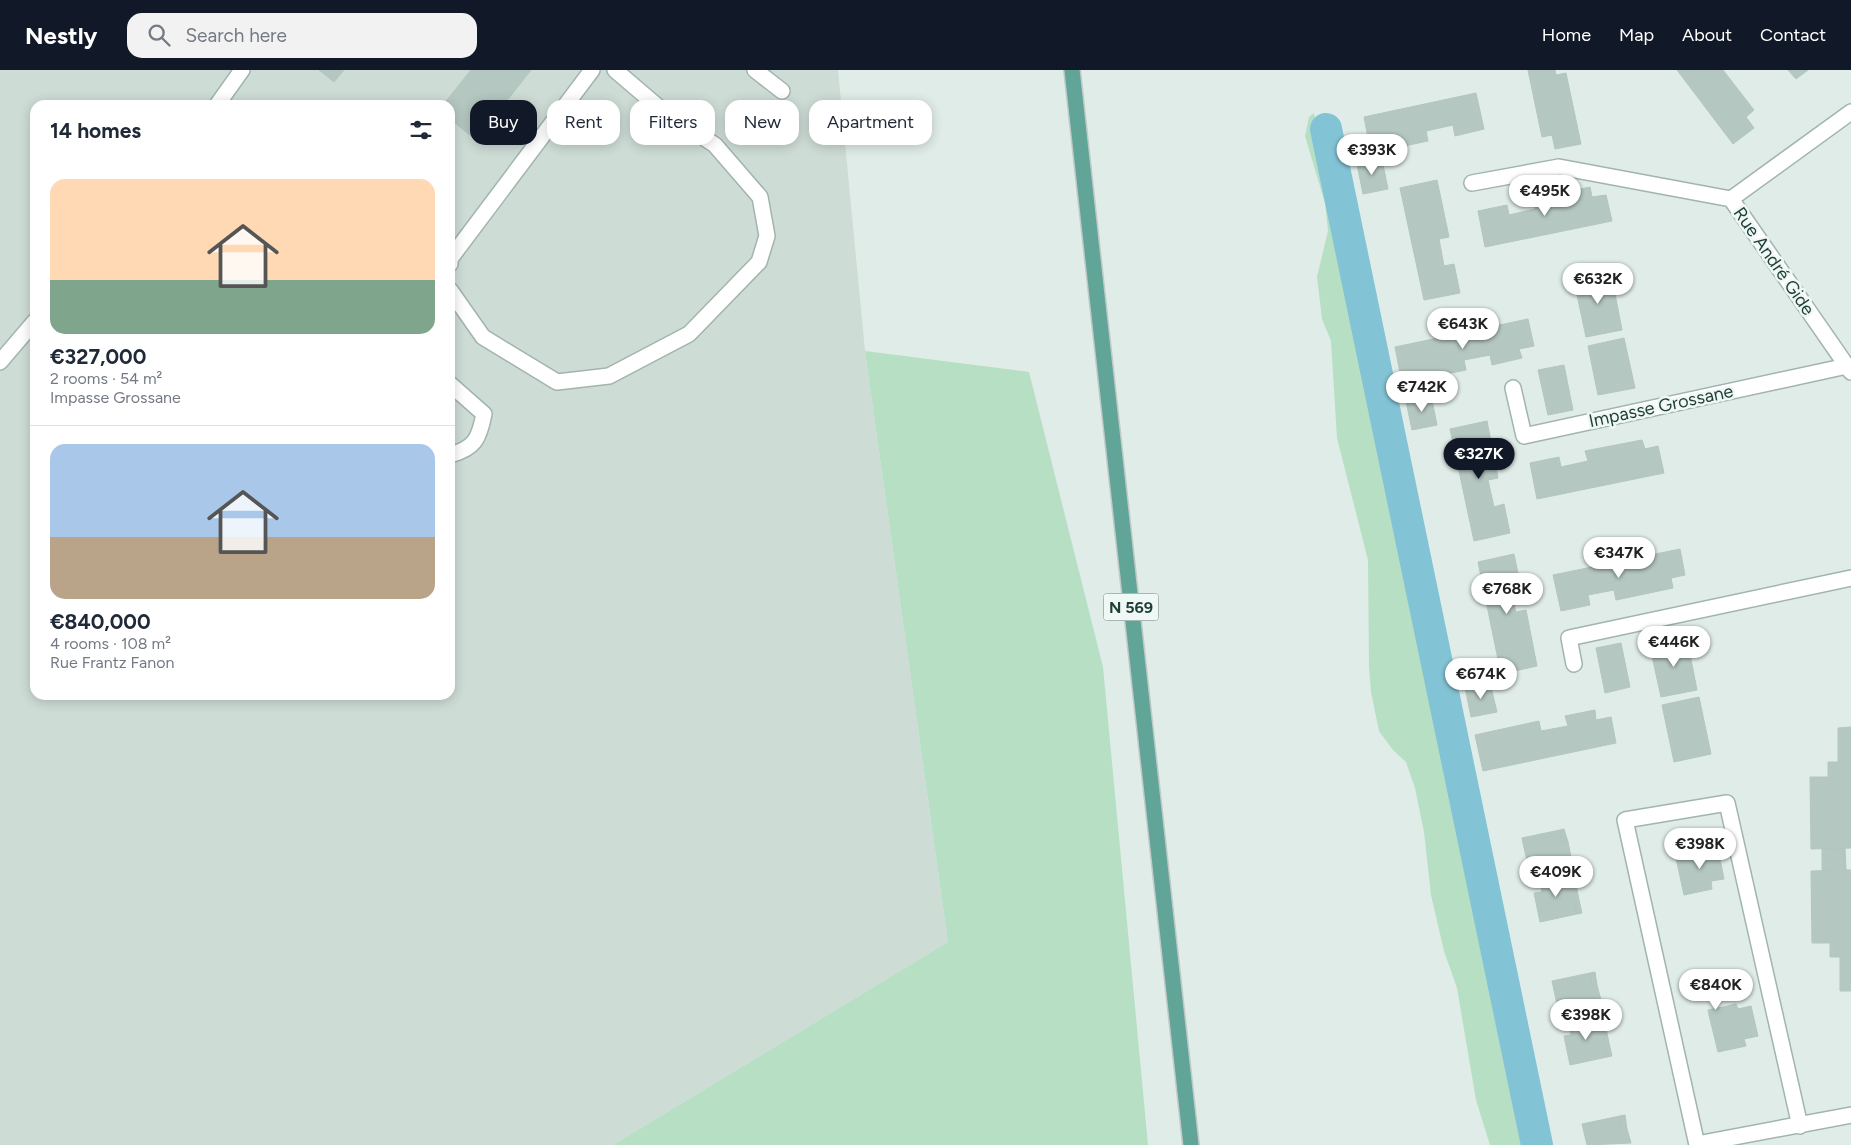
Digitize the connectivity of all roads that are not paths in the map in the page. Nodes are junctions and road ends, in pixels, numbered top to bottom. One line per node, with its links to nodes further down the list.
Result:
1 (242, 70): 7 (street)
2 (592, 70): 11 (street)
3 (614, 70): 12 (street)
4 (755, 70): 6 (street)
5 (1072, 70): 24 (main road, N 569)
6 (782, 91)
7 (221, 100)
8 (1851, 112): 10 (street, Rue André Gide)
9 (1472, 183): 10 (street)
10 (1731, 200): 15 (street, Rue André Gide)
11 (455, 252)
12 (455, 297)
13 (30, 327): 14 (street)
14 (0, 362)
15 (1849, 369): 17 (street, Impasse Grossane)
16 (455, 388): 18 (street)
17 (1513, 388)
18 (455, 454)
19 (1851, 578): 20 (street)
20 (1574, 664)
21 (1851, 1115): 22 (street)
22 (1800, 1126): 23 (street); 23 (street)
23 (1697, 1144)
24 (1191, 1145)

